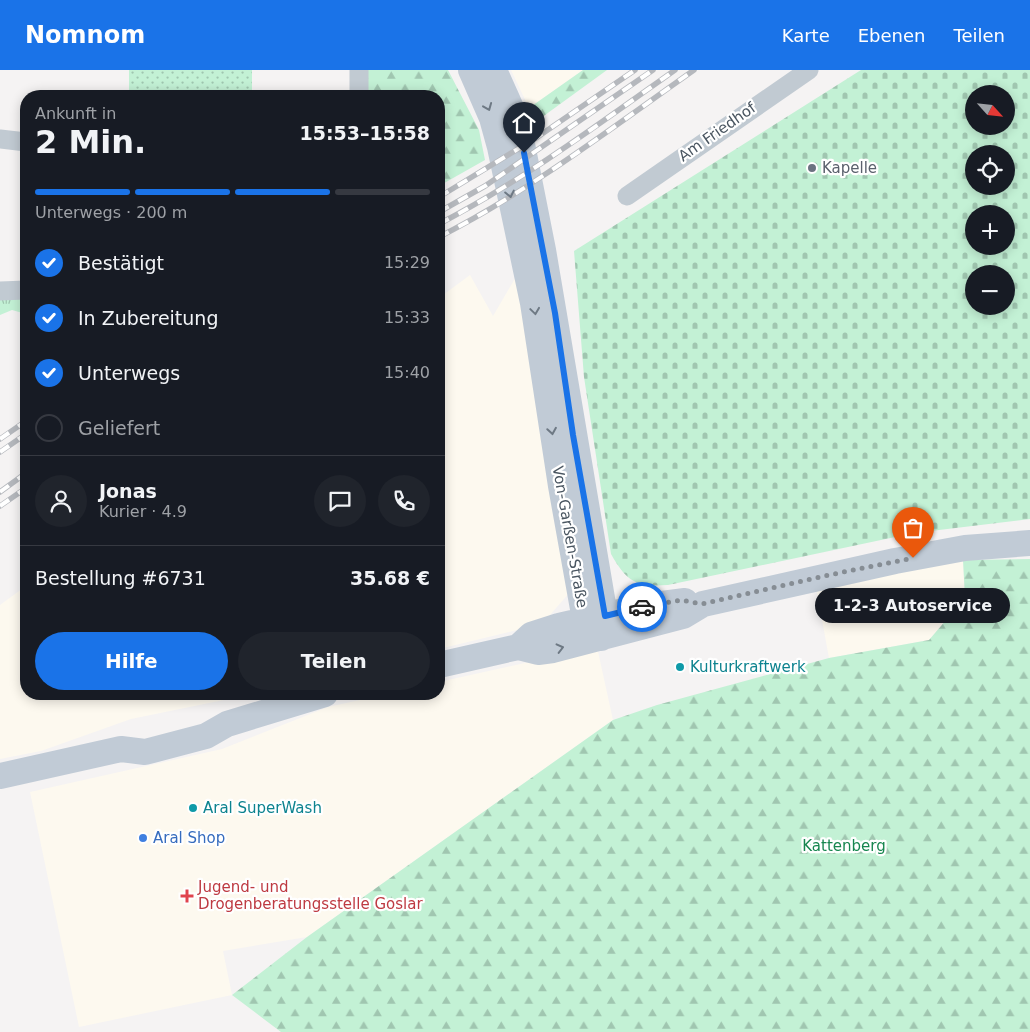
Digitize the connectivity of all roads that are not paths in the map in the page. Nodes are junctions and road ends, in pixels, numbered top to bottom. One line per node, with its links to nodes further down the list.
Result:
1 (359, 70): 5 (street)
2 (471, 70): 12 (main road, Von-Garßen-Straße, one-way to 12)
3 (494, 70): 12 (main road, Von-Garßen-Straße)
4 (809, 70): 8 (street, Am Friedhof)
5 (359, 90)
6 (0, 139): 7 (street)
7 (20, 141)
8 (627, 196)
9 (20, 290): 10 (street)
10 (0, 291)
11 (1030, 543): 12 (main road)
12 (597, 624): 13 (main road)
13 (445, 663)
14 (306, 700): 15 (main road)
15 (0, 776)

